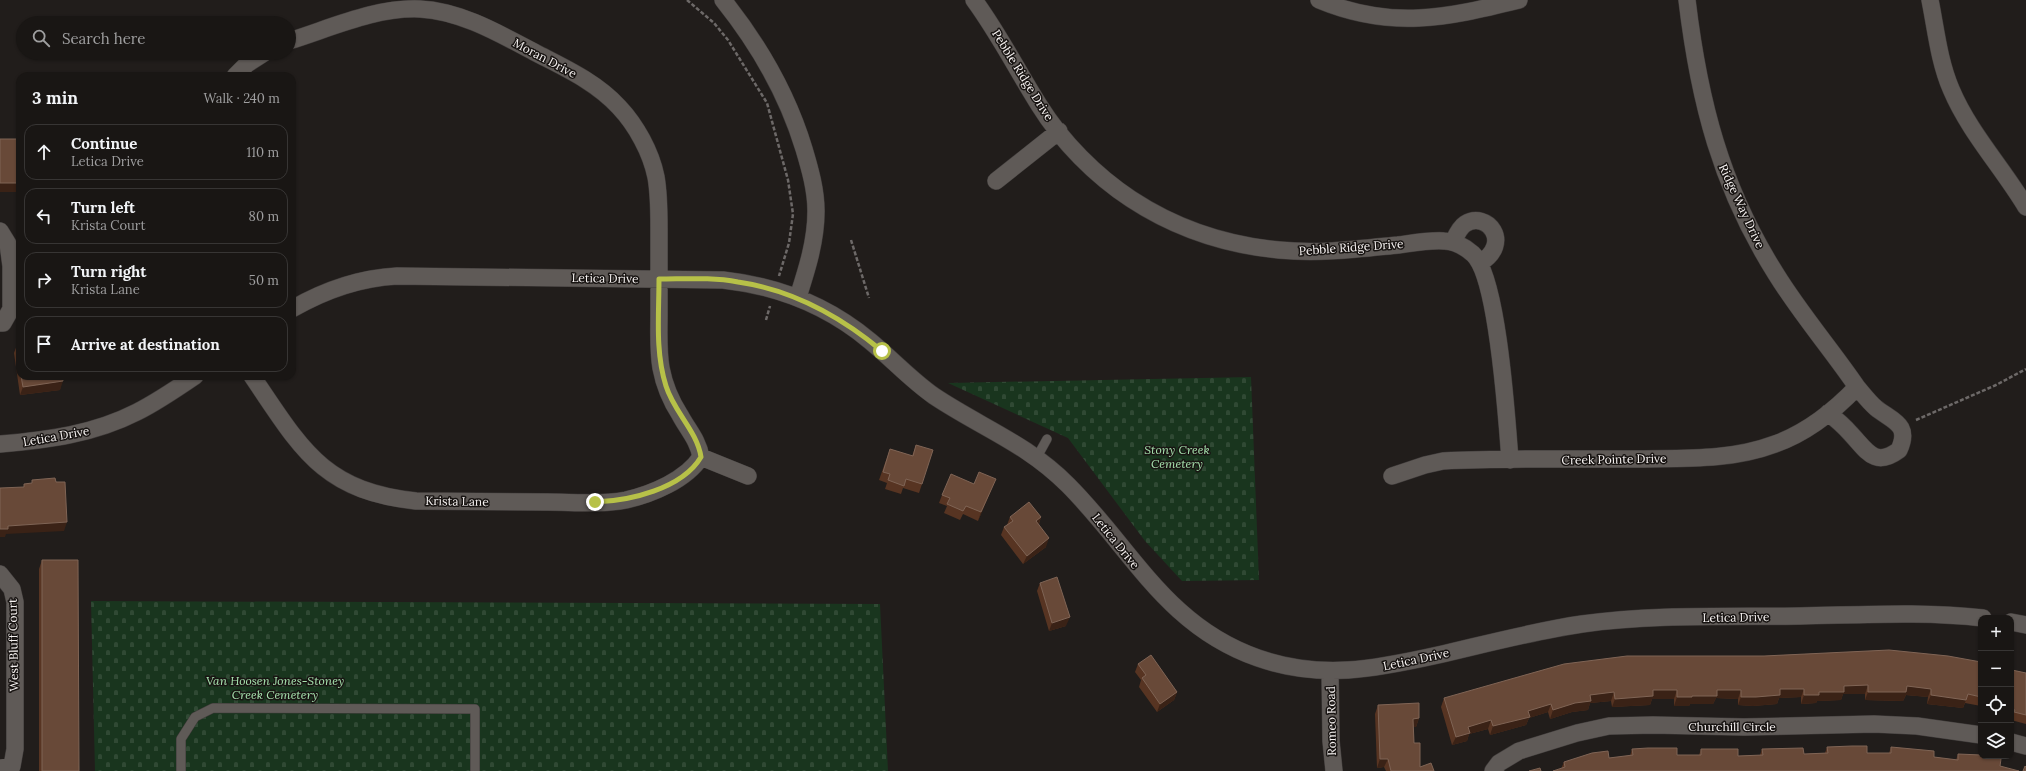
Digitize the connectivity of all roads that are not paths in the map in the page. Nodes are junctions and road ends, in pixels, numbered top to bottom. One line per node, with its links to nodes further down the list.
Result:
1 (723, 0): 17 (street)
2 (974, 0): 10 (street, Pebble Ridge Drive)
3 (1319, 0): 4 (street)
4 (1519, 0)
5 (1687, 0): 22 (street, Ridge Way Drive)
6 (1930, 0): 12 (street)
7 (296, 39): 16 (street, Moran Drive)
8 (253, 60): 9 (street)
9 (239, 72)
10 (1059, 132): 11 (street); 14 (street, Pebble Ridge Drive)
11 (996, 181)
12 (2026, 207)
13 (0, 231): 19 (street)
14 (1453, 242): 15 (street, Pebble Ridge Drive); 15 (street)
15 (1480, 263): 28 (street, Pebble Ridge Drive)
16 (659, 279): 17 (street, Letica Drive); 18 (street, Letica Drive); 26 (street, Moran Drive)
17 (798, 297): 27 (street, Letica Drive)
18 (296, 307)
19 (0, 323)
20 (189, 380): 25 (street, Letica Drive)
21 (255, 380): 26 (street, Krista Lane)
22 (1857, 387): 23 (street); 23 (street, Ridge Way Drive)
23 (1828, 413): 28 (street, Creek Pointe Drive)
24 (1047, 439): 27 (lane)
25 (0, 444)
26 (701, 457): 29 (street)
27 (1037, 457): 35 (street, Letica Drive)
28 (1510, 460): 30 (street, Creek Pointe Drive)
29 (748, 476)
30 (1392, 476)
31 (0, 574): 36 (street, West Bluff Court)
32 (1978, 618): 35 (street, Letica Drive)
33 (2014, 623): 34 (street)
34 (2026, 625)
35 (1330, 672): 43 (street, Romeo Road)
36 (7, 723): 40 (street, West Bluff Court)
37 (1978, 735): 44 (street, Churchill Circle)
38 (2014, 743): 39 (street)
39 (2026, 746)
40 (0, 768)
41 (181, 771): 42 (lane)
42 (475, 771)
43 (1334, 771)
44 (1493, 771)

